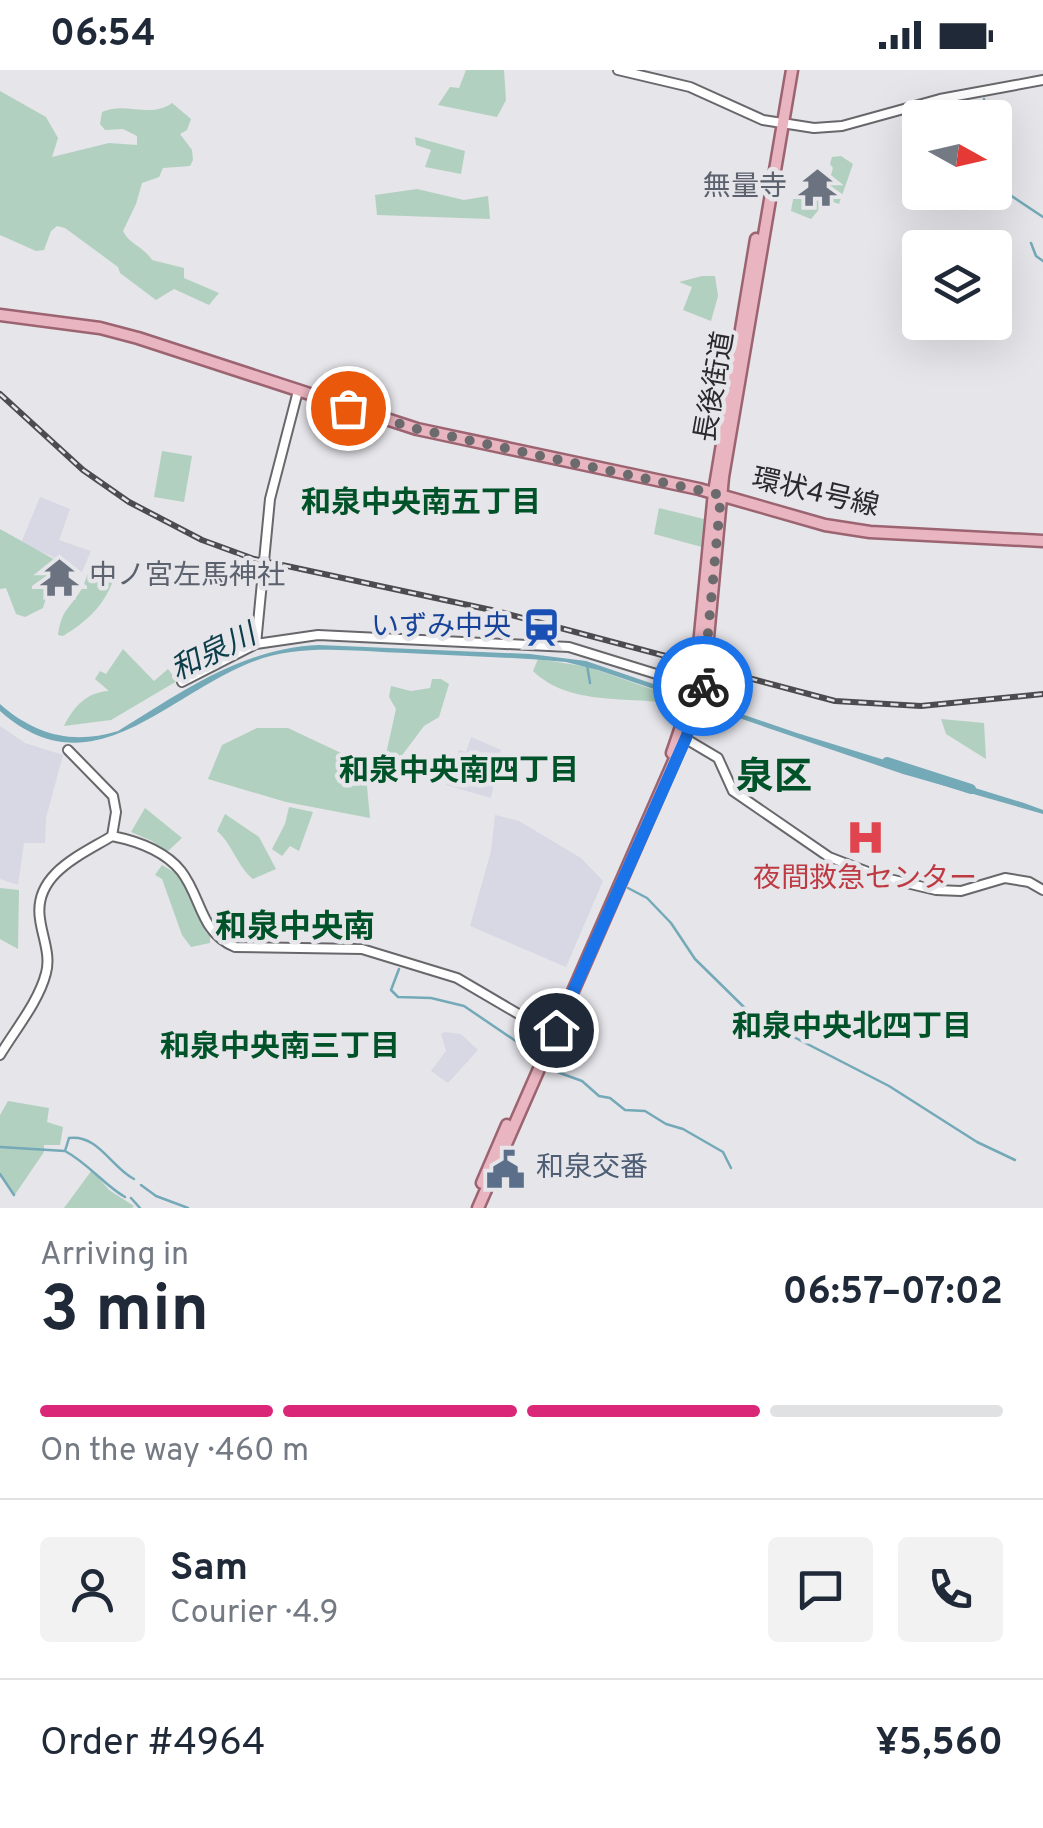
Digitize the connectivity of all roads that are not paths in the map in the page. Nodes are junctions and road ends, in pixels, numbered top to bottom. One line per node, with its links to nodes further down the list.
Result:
1 (618, 70): 4 (street)
2 (788, 70): 4 (main road, 長後街道)
3 (1043, 80): 4 (street)
4 (779, 124): 7 (main road, 長後街道)
5 (0, 315): 6 (main road, 環状4号線)
6 (298, 391): 7 (main road, 環状4号線); 9 (street)
7 (717, 494): 8 (main road, 環状4号線); 11 (main road, 長後街道)
8 (1043, 541)
9 (256, 644): 10 (street); 11 (street)
10 (182, 682)
11 (696, 696): 12 (main road, 長後街道)
12 (683, 737): 15 (street); 16 (main road, 長後街道); 18 (main road, 長後街道)
13 (68, 750): 14 (street)
14 (112, 836): 16 (street); 17 (street)
15 (1043, 890)
16 (550, 1028): 18 (main road, 長後街道)
17 (0, 1054)
18 (475, 1208)

